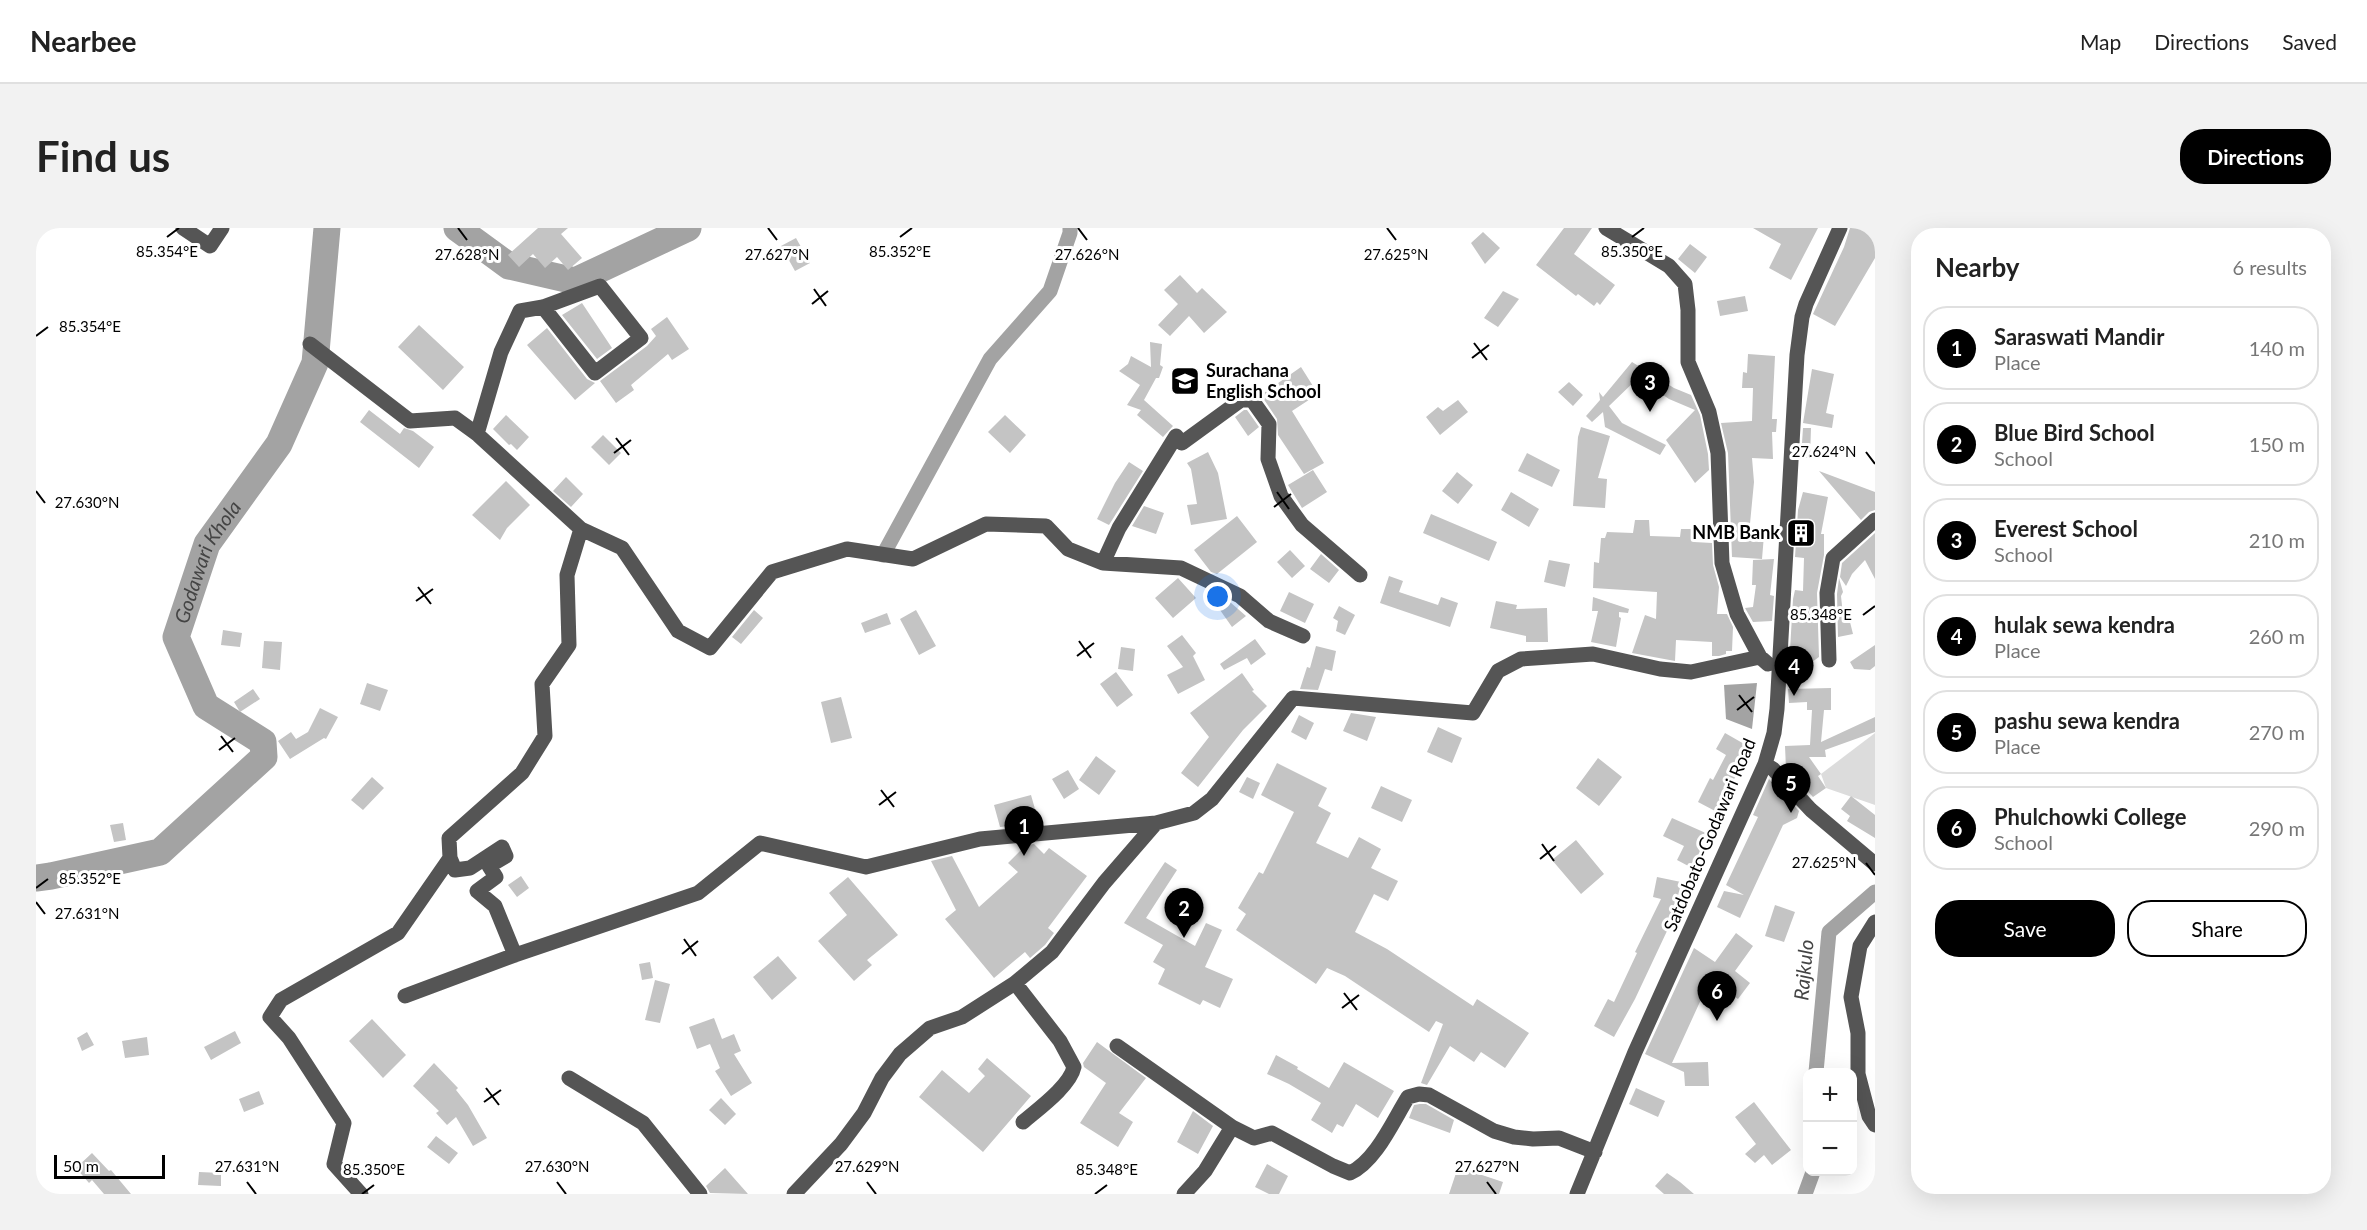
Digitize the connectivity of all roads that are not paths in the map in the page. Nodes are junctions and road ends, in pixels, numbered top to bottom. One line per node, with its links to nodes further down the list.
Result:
1 (183, 228): 2 (street)
2 (222, 228)
3 (1606, 228): 13 (street)
4 (1840, 228): 15 (street, Satdobato-Godawari Road)
5 (543, 307): 5 (street); 7 (street)
6 (310, 344): 7 (street)
7 (477, 434): 9 (street)
8 (1875, 520): 14 (street)
9 (581, 530): 10 (street); 18 (street)
10 (1103, 564): 11 (street); 12 (street)
11 (1360, 575)
12 (1303, 636)
13 (1760, 657): 15 (street); 17 (street)
14 (1829, 660)
15 (1778, 673): 16 (street, Satdobato-Godawari Road)
16 (1765, 764): 19 (street); 29 (street, Satdobato-Godawari Road)
17 (1156, 824): 21 (street); 22 (street)
18 (450, 858): 21 (street); 30 (street)
19 (1875, 864)
20 (1875, 922): 27 (street)
21 (515, 955): 23 (street)
22 (1015, 983): 26 (street); 32 (street)
23 (405, 996)
24 (1117, 1046): 28 (street)
25 (569, 1078): 31 (street)
26 (1023, 1122)
27 (1875, 1125)
28 (1232, 1127): 29 (street); 33 (street)
29 (1595, 1152): 34 (street, Satdobato-Godawari Road)
30 (361, 1194)
31 (699, 1194)
32 (794, 1194)
33 (1184, 1194)
34 (1577, 1194)

